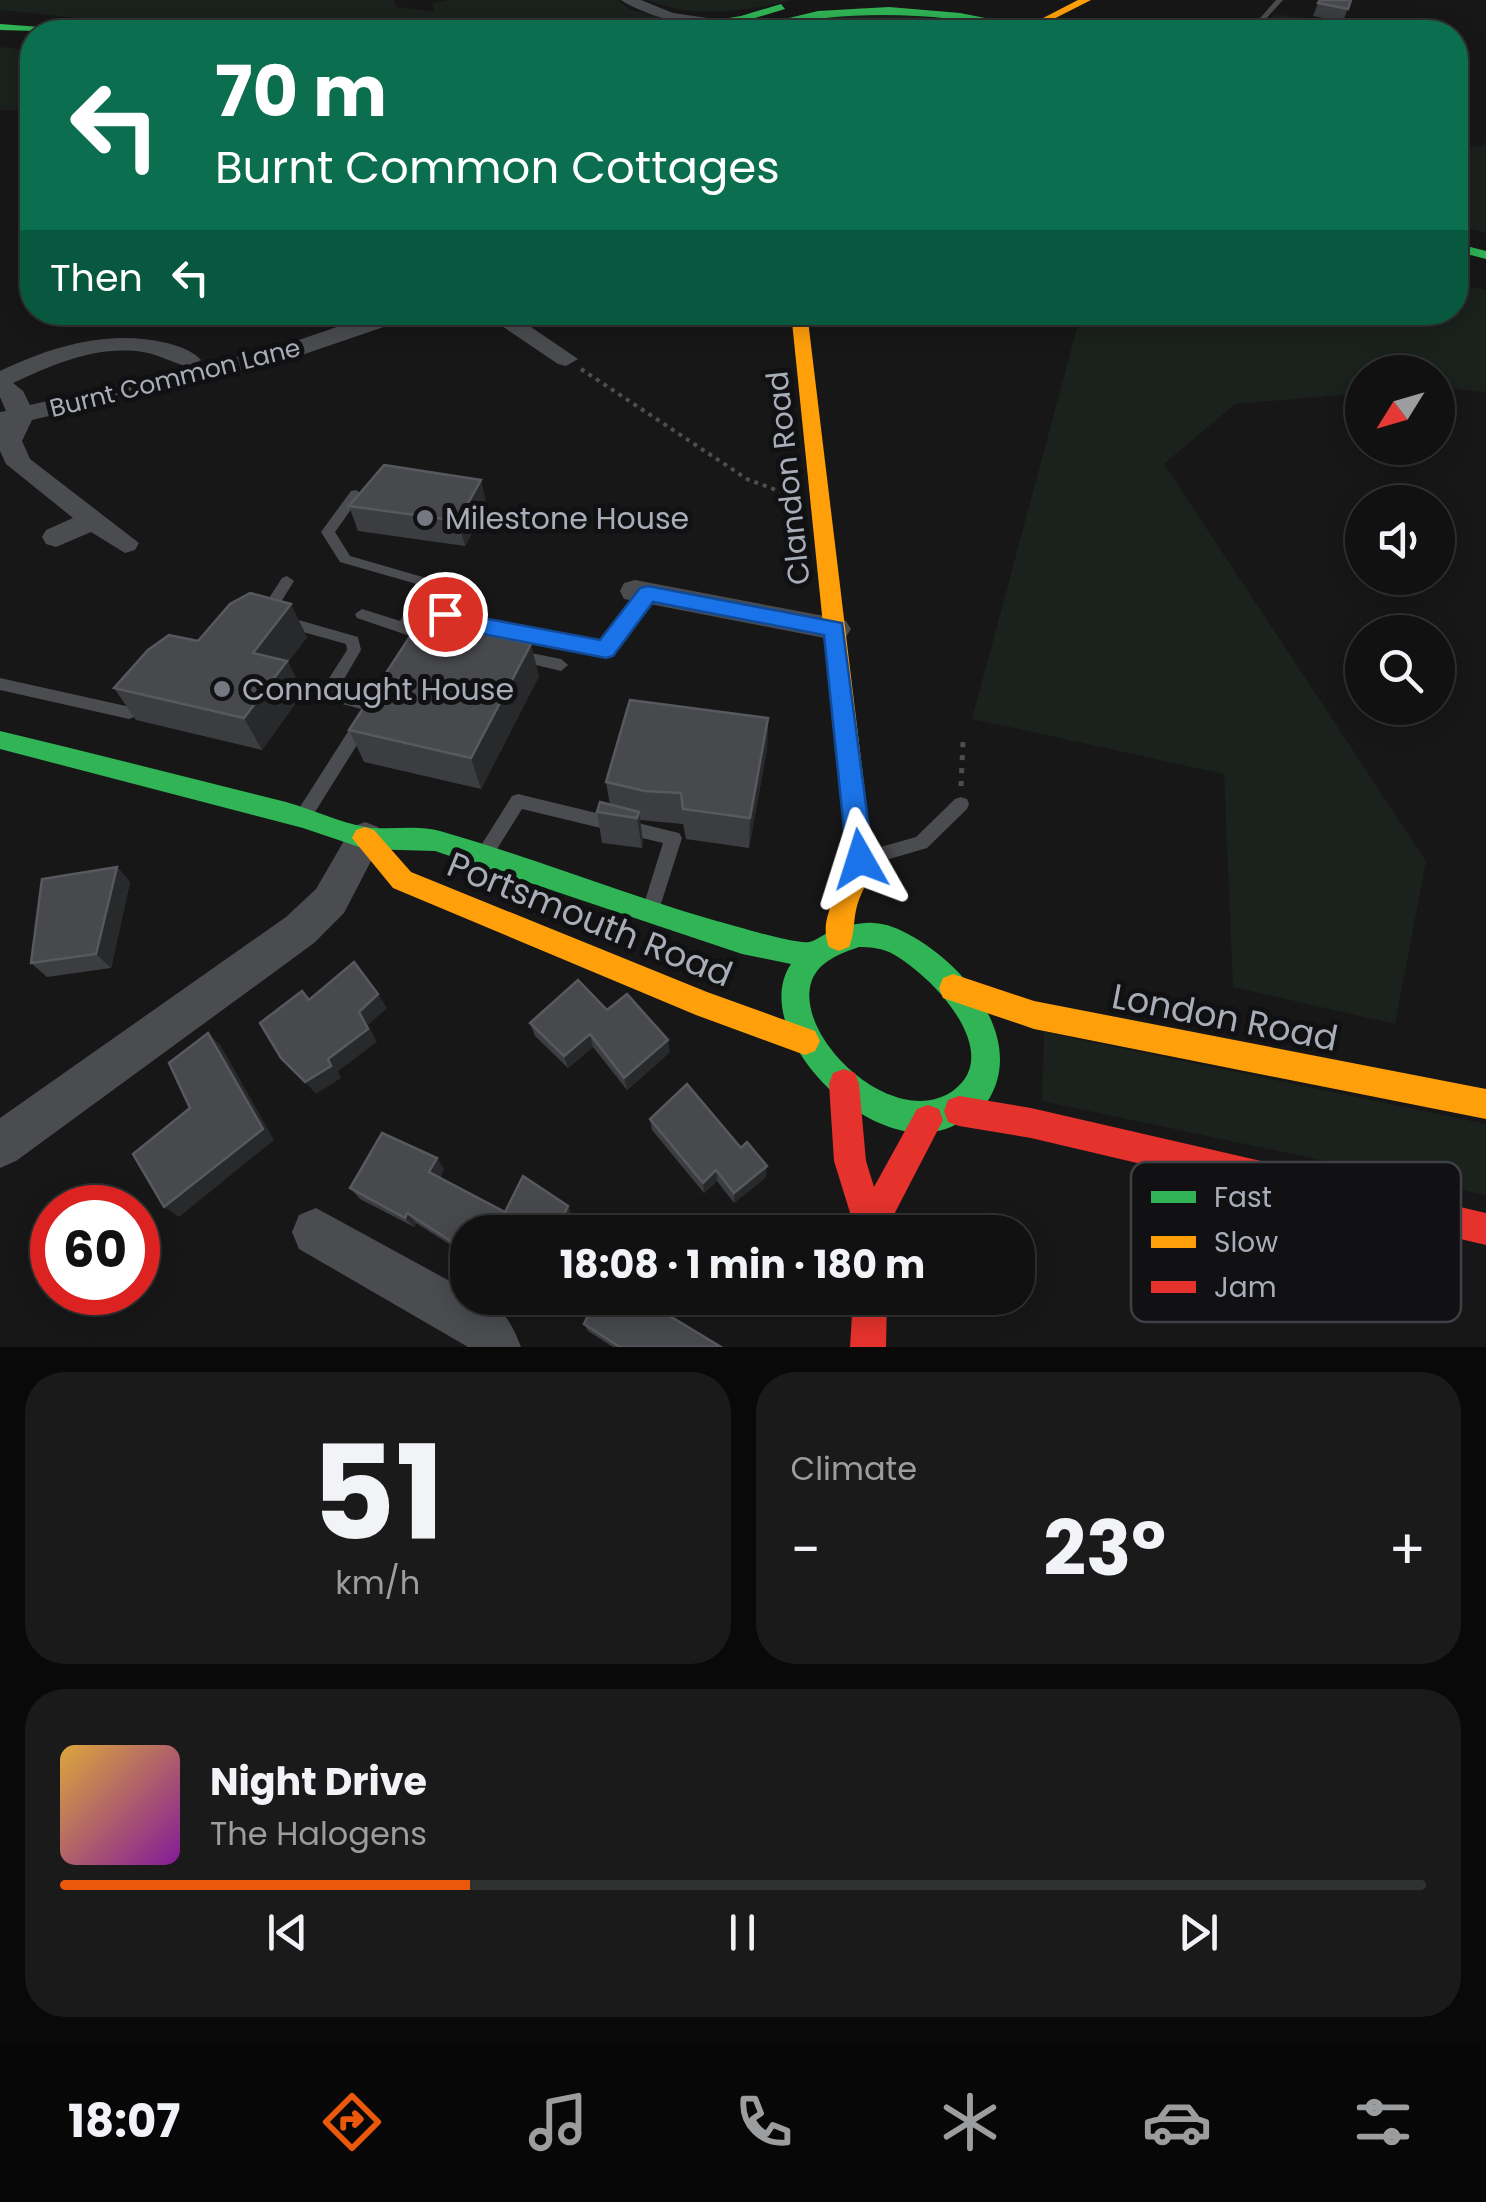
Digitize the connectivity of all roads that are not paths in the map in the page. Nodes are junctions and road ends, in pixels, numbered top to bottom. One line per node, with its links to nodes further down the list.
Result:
1 (628, 0): 6 (street)
2 (814, 0): 7 (main road)
3 (934, 0): 10 (main road)
4 (1086, 0): 11 (main road)
5 (1280, 0): 12 (lane)
6 (693, 20)
7 (729, 20)
8 (770, 20): 9 (main road)
9 (974, 20)
10 (1003, 20)
11 (1046, 20)
12 (1262, 20)
13 (367, 325): 21 (street, Burnt Common Lane)
14 (513, 325): 18 (street)
15 (801, 325): 30 (main road, Clandon Road)
16 (37, 334): 17 (street)
17 (54, 354): 19 (street); 20 (street)
18 (566, 358)
19 (189, 360)
20 (0, 382): 21 (street)
21 (10, 418): 23 (street)
22 (356, 494): 31 (lane)
23 (93, 520): 24 (street); 25 (street)
24 (56, 537)
25 (125, 544)
26 (287, 581): 40 (lane)
27 (642, 592): 28 (lane); 30 (street)
28 (455, 606)
29 (362, 614): 31 (lane)
30 (835, 629): 43 (main road, Clandon Road)
31 (412, 631): 32 (lane); 34 (lane)
32 (438, 638)
33 (494, 650): 35 (lane)
34 (401, 662)
35 (562, 665)
36 (0, 684): 37 (lane)
37 (150, 688)
38 (0, 740): 40 (main road, Portsmouth Road)
39 (960, 804): 43 (lane)
40 (302, 817): 41 (main road, Portsmouth Road)
41 (364, 838): 42 (main road, Portsmouth Road); 50 (main road, Portsmouth Road); 55 (street)
42 (484, 856): 44 (main road, Portsmouth Road); 44 (lane)
43 (863, 875): 46 (main road, Clandon Road)
44 (651, 910): 48 (main road, Portsmouth Road)
45 (888, 918): 47 (main road)
46 (839, 938): 47 (main road); 48 (main road)
47 (902, 945): 49 (main road)
48 (812, 956): 50 (main road)
49 (954, 988): 52 (main road, London Road); 53 (main road)
50 (805, 1041): 51 (main road)
51 (844, 1084): 54 (main road); 57 (main road)
52 (1486, 1104)
53 (959, 1111): 54 (main road); 56 (main road)
54 (928, 1120): 58 (main road)
55 (0, 1146)
56 (1196, 1162)
57 (868, 1215)
58 (879, 1215)
59 (1461, 1223): 60 (main road)
60 (1486, 1229)
61 (316, 1232): 63 (street)
62 (869, 1315): 64 (main road)
63 (496, 1347)
64 (868, 1347)

